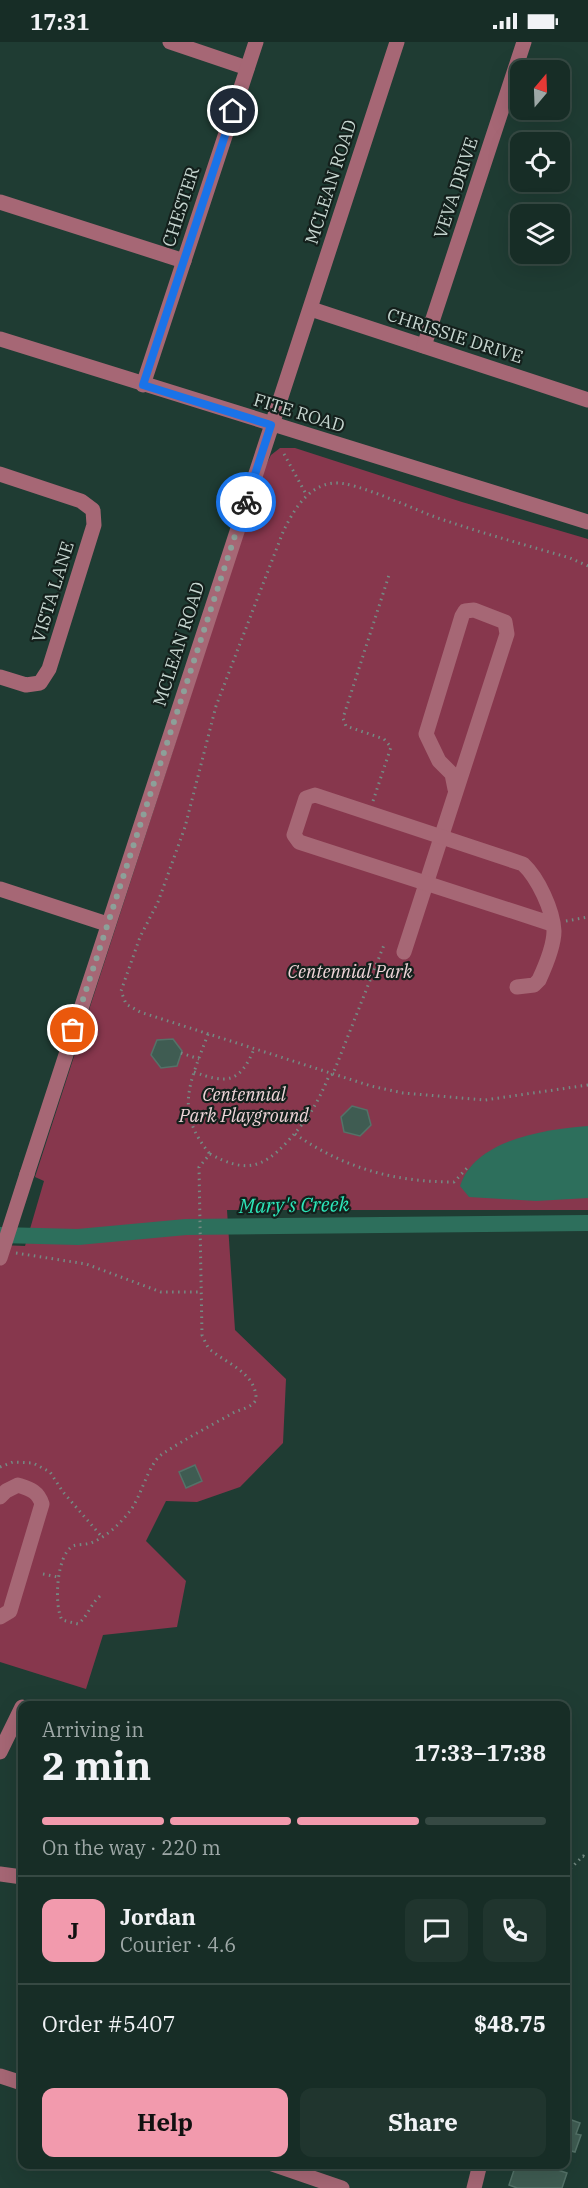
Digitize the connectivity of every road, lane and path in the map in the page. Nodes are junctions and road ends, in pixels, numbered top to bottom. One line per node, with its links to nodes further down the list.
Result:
1 (170, 42): 5 (street)
2 (256, 42): 5 (street, CHESTER)
3 (397, 42): 8 (street, MCLEAN ROAD)
4 (524, 42): 10 (street, VEVA DRIVE)
5 (247, 68): 7 (street, CHESTER)
6 (0, 202): 7 (street)
7 (184, 261): 11 (street, CHESTER)
8 (310, 309): 10 (street, CHRISSIE DRIVE); 13 (street, MCLEAN ROAD)
9 (0, 339): 11 (street, FITE ROAD)
10 (424, 346): 12 (street, CHRISSIE DRIVE)
11 (143, 385): 13 (street, FITE ROAD)
12 (588, 399)
13 (271, 425): 17 (street, FITE ROAD); 27 (street, MCLEAN ROAD)
14 (284, 454): 16 (path)
15 (0, 474): 20 (street, VISTA LANE)
16 (307, 496): 18 (path); 32 (path)
17 (588, 522)
18 (588, 566)
19 (390, 572): 22 (path)
20 (0, 677)
21 (455, 789): 21 (street); 23 (street)
22 (369, 813): 23 (street); 24 (street)
23 (442, 837): 24 (street); 28 (street)
24 (426, 884): 28 (street); 30 (street)
25 (0, 889): 27 (street)
26 (588, 917): 28 (path)
27 (107, 924): 42 (street, MCLEAN ROAD, bridge)
28 (552, 924): 31 (street)
29 (384, 945): 37 (path)
30 (404, 952)
31 (518, 987)
32 (208, 1034): 33 (path); 35 (path)
33 (254, 1049): 36 (path); 37 (path)
34 (181, 1053): 35 (path)
35 (199, 1059): 36 (path)
36 (194, 1072): 40 (path)
37 (333, 1074): 38 (path); 39 (path)
38 (588, 1085)
39 (295, 1134): 40 (path); 41 (path)
40 (210, 1154): 43 (path)
41 (469, 1166)
42 (5, 1255): 43 (path)
43 (200, 1292): 46 (path)
44 (0, 1467): 46 (path)
45 (0, 1497): 50 (street)
46 (102, 1537): 48 (path)
47 (43, 1574): 48 (path)
48 (58, 1577): 49 (path)
49 (100, 1596)
50 (0, 1617)
51 (18, 1715): 52 (street)
52 (0, 1752)
53 (588, 1858): 54 (path)
54 (570, 1869)
55 (0, 1874): 56 (street)
56 (18, 1876)
57 (0, 2076): 58 (street)
58 (18, 2082)
59 (287, 2169): 61 (street)
60 (479, 2169): 62 (street)
61 (342, 2188)
62 (474, 2188)

